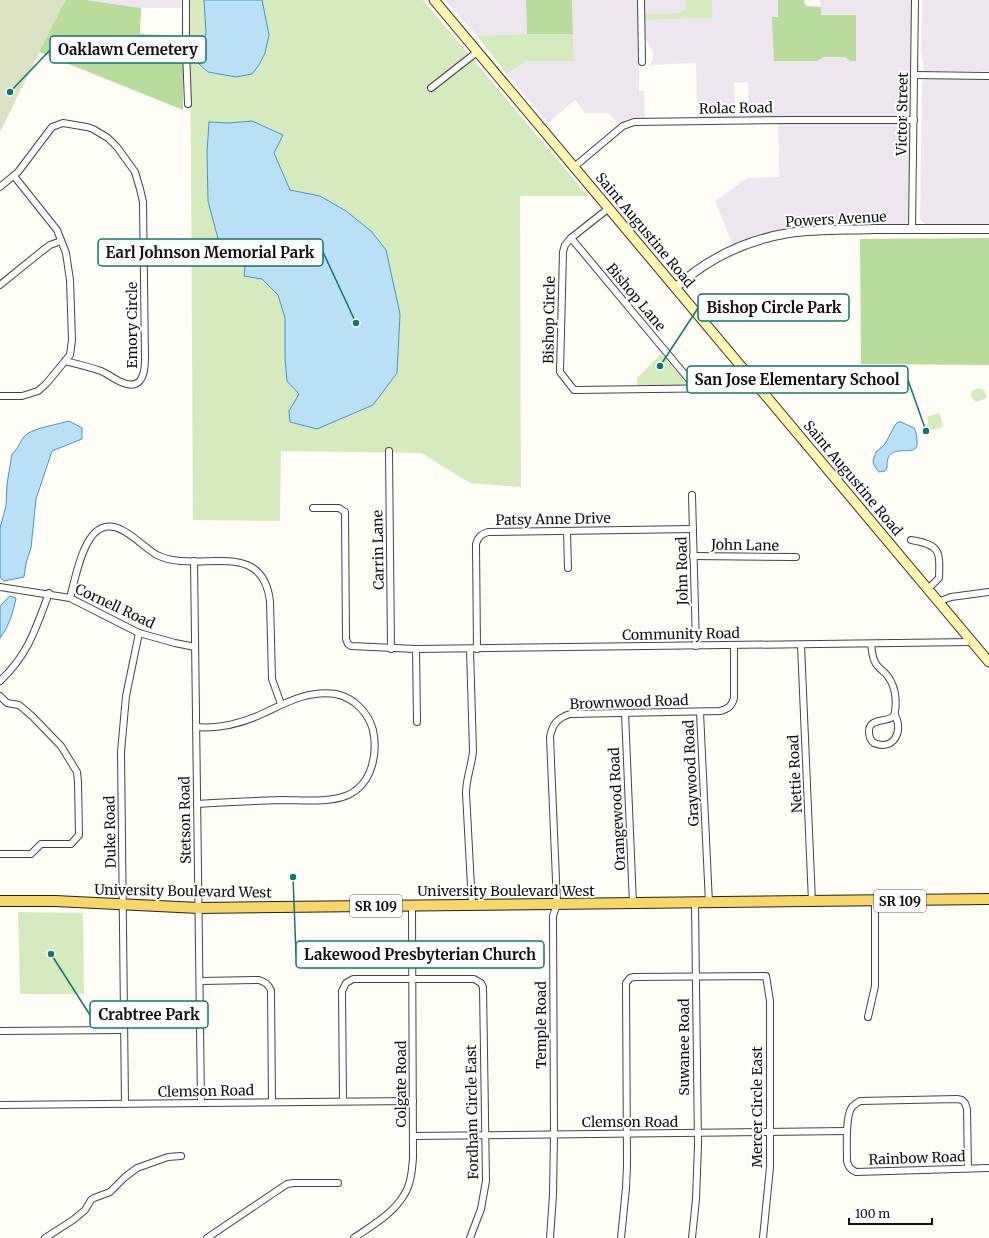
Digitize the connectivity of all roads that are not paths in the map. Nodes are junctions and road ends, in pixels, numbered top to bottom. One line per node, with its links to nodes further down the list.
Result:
1 (186, 0): 10 (street)
2 (434, 0): 5 (main road, Saint Augustine Road)
3 (641, 0): 6 (street)
4 (915, 0): 7 (street, Victor Street)
5 (477, 52): 9 (street); 12 (main road, Saint Augustine Road)
6 (642, 62)
7 (914, 75): 8 (street); 11 (street, Victor Street)
8 (989, 76)
9 (431, 88)
10 (188, 104)
11 (914, 120): 12 (street, Rolac Road); 16 (street, Victor Street)
12 (574, 167): 15 (main road, Saint Augustine Road)
13 (14, 176): 14 (street, Emory Circle); 19 (street); 22 (street, Emory Circle)
14 (0, 187)
15 (608, 208): 18 (street, Bishop Circle); 21 (main road, Saint Augustine Road)
16 (912, 229): 17 (street, Powers Avenue); 21 (street, Powers Avenue)
17 (989, 229)
18 (571, 238): 24 (street, Bishop Lane); 24 (street, Bishop Circle)
19 (61, 241): 20 (street); 22 (street)
20 (0, 285)
21 (675, 288): 23 (main road, Saint Augustine Road)
22 (65, 361): 25 (street)
23 (750, 377): 24 (street, Bishop Circle); 37 (main road, Saint Augustine Road)
24 (697, 389)
25 (0, 396)
26 (389, 451): 49 (street, Carrin Lane)
27 (692, 495): 29 (street, John Road)
28 (313, 508): 49 (street, Community Road)
29 (693, 529): 30 (street, Patsy Anne Drive); 32 (street, John Road)
30 (567, 531): 35 (street); 51 (street, Patsy Anne Drive)
31 (911, 540): 37 (street)
32 (693, 556): 33 (street, John Lane); 47 (street, John Road)
33 (796, 557)
34 (194, 561): 40 (street); 46 (street, Stetson Road); 56 (street)
35 (568, 568)
36 (0, 587): 39 (street, Cornell Road)
37 (928, 589): 41 (main road, Saint Augustine Road)
38 (989, 592): 41 (street)
39 (49, 593): 40 (street, Cornell Road); 54 (street)
40 (70, 598): 42 (street, Cornell Road)
41 (938, 602): 43 (main road, Saint Augustine Road)
42 (139, 633): 46 (street, Cornell Road); 71 (street, Duke Road)
43 (972, 642): 44 (street, Community Road); 53 (main road, Saint Augustine Road)
44 (871, 644): 45 (street, Community Road); 59 (street)
45 (801, 645): 48 (street, Community Road); 68 (street, Nettie Road)
46 (196, 646): 62 (street, Stetson Road)
47 (696, 646): 48 (street, Community Road); 51 (street, Community Road)
48 (734, 646): 57 (street, Graywood Road)
49 (391, 649): 52 (street, Community Road)
50 (470, 649): 51 (street, Community Road); 52 (street, Community Road); 74 (street)
51 (477, 649)
52 (416, 650): 61 (street)
53 (989, 662)
54 (0, 681)
55 (0, 696): 64 (street)
56 (281, 704): 62 (street); 63 (street)
57 (700, 712): 58 (street, Brownwood Road); 70 (street, Graywood Road)
58 (625, 713): 60 (street, Brownwood Road); 73 (street, Orangewood Road)
59 (895, 714): 59 (street)
60 (558, 719): 72 (street, Temple Road)
61 (417, 722)
62 (196, 727): 63 (street, Stetson Road)
63 (197, 804): 76 (street, Stetson Road)
64 (0, 854)
65 (989, 899): 67 (main road, University Boulevard West / SR 109)
66 (0, 901): 71 (main road, University Boulevard West / SR 109)
67 (875, 901): 68 (main road, University Boulevard West / SR 109); 80 (street)
68 (812, 902): 70 (main road, University Boulevard West / SR 109)
69 (695, 903): 70 (main road, University Boulevard West / SR 109); 73 (main road, University Boulevard West / SR 109); 77 (street, Suwanee Road)
70 (709, 903)
71 (123, 904): 76 (main road, University Boulevard West / SR 109); 81 (street, Duke Road)
72 (557, 904): 73 (main road, University Boulevard West / SR 109); 74 (main road, University Boulevard West / SR 109); 91 (street, Temple Road)
73 (632, 904)
74 (472, 905): 75 (main road, University Boulevard West / SR 109)
75 (412, 906): 76 (main road, University Boulevard West / SR 109); 78 (street, Colgate Road)
76 (198, 908): 79 (street, Stetson Road)
77 (696, 976): 90 (street, Mercer Circle East); 92 (street); 93 (street, Suwanee Road)
78 (412, 979): 83 (street, Colgate Road); 85 (street); 95 (street, Fordham Circle East)
79 (200, 981): 84 (street); 86 (street, Stetson Road)
80 (868, 1017)
81 (124, 1030): 82 (street); 87 (street, Duke Road)
82 (0, 1031)
83 (413, 1101): 85 (street, Clemson Road); 94 (street, Colgate Road)
84 (272, 1102): 85 (street, Clemson Road); 86 (street, Clemson Road)
85 (343, 1102)
86 (201, 1103): 87 (street, Clemson Road)
87 (125, 1104): 88 (street, Clemson Road)
88 (0, 1105)
89 (847, 1131): 90 (street, Clemson Road); 98 (street, Rainbow Road); 98 (street)
90 (770, 1133): 93 (street, Clemson Road); 107 (street, Mercer Circle East)
91 (554, 1134): 92 (street, Clemson Road); 95 (street, Clemson Road); 104 (street, Temple Road)
92 (626, 1134): 93 (street, Clemson Road); 105 (street)
93 (697, 1134): 106 (street, Suwanee Road)
94 (413, 1136): 95 (street, Clemson Road); 102 (street, Colgate Road)
95 (484, 1136): 103 (street, Fordham Circle East)
96 (181, 1156): 100 (street)
97 (989, 1168): 98 (street, Rainbow Road)
98 (968, 1169)
99 (338, 1183): 101 (street)
100 (45, 1238)
101 (207, 1238)
102 (354, 1238)
103 (470, 1238)
104 (550, 1238)
105 (621, 1238)
106 (692, 1238)
107 (763, 1238)

